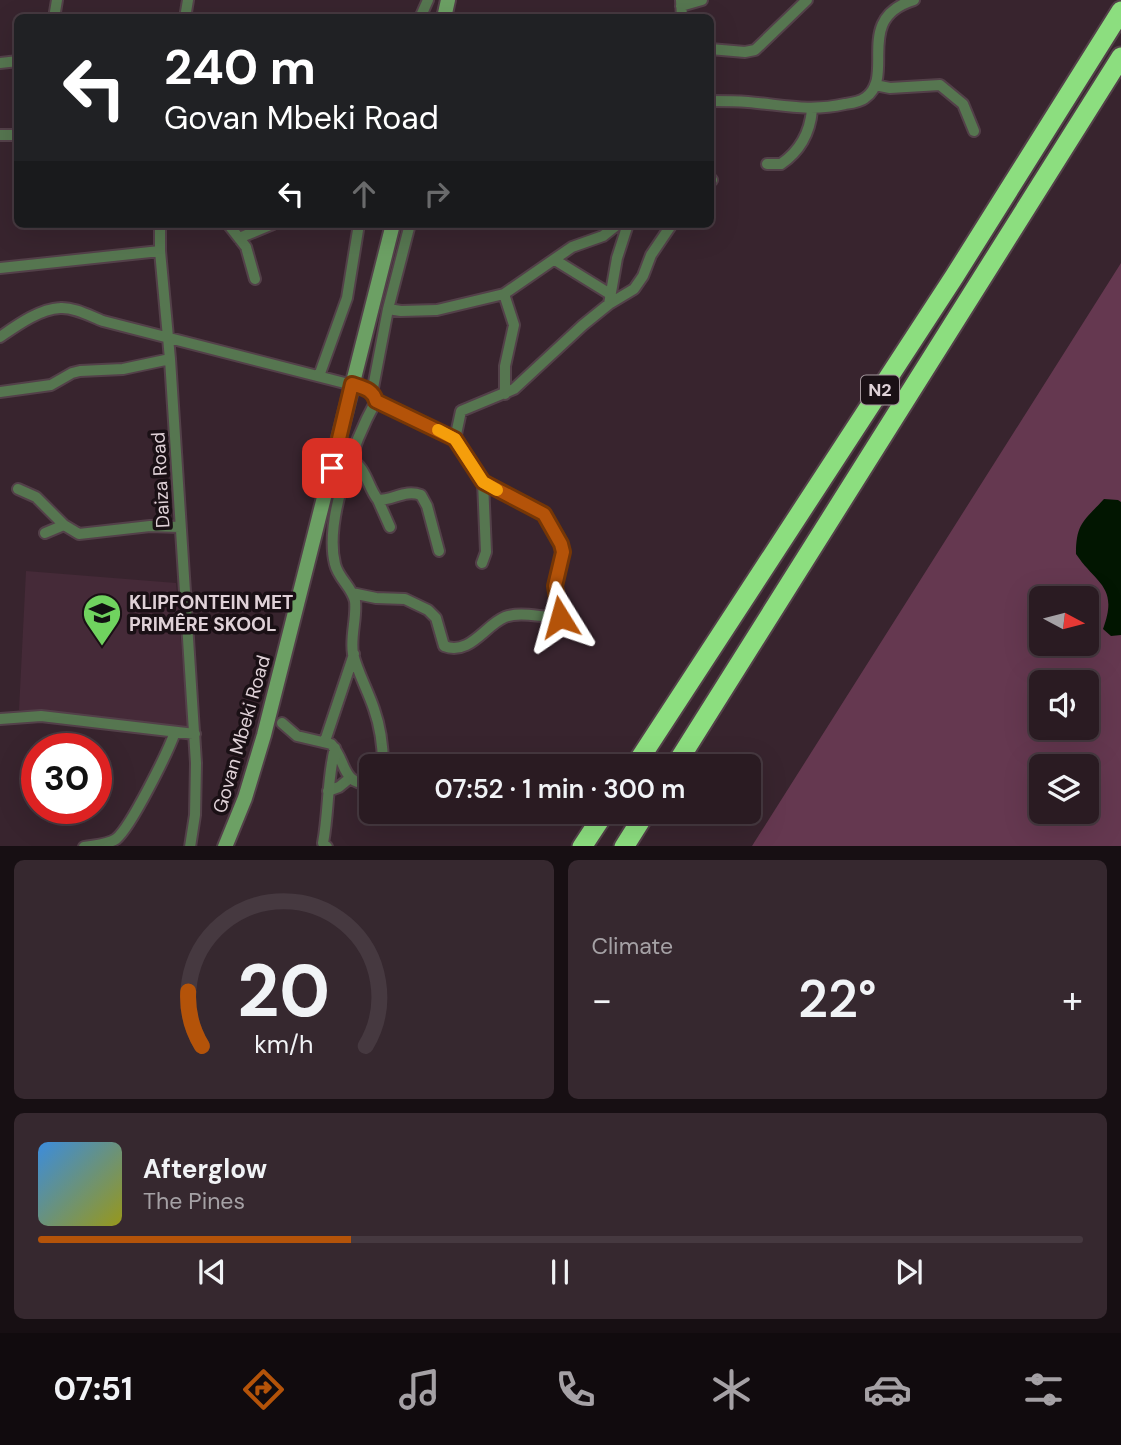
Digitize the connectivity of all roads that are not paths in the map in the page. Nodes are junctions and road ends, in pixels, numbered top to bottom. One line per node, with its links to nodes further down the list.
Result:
1 (702, 0): 4 (street)
2 (807, 0): 6 (street)
3 (914, 0): 8 (street)
4 (681, 8)
5 (1121, 11): 59 (highway, N2)
6 (714, 49)
7 (1121, 57): 60 (highway, N2)
8 (875, 85): 10 (street); 11 (street)
9 (714, 101): 10 (street)
10 (812, 110): 12 (street)
11 (974, 131)
12 (767, 164)
13 (160, 228): 23 (street, Daiza Road)
14 (231, 228): 22 (street)
15 (263, 228): 22 (street)
16 (356, 228): 33 (street)
17 (392, 228): 34 (main road, Govan Mbeki Road)
18 (409, 228): 29 (street)
19 (614, 228): 24 (street)
20 (627, 228): 28 (street)
21 (669, 228): 28 (street)
22 (239, 238): 26 (street)
23 (160, 251): 25 (street); 30 (street, Daiza Road)
24 (555, 260): 27 (street); 28 (street)
25 (0, 268)
26 (255, 279)
27 (504, 294): 29 (street); 36 (street)
28 (610, 299): 36 (street)
29 (388, 309): 37 (street)
30 (169, 336): 31 (street); 32 (street, Daiza Road); 33 (street)
31 (0, 337)
32 (170, 359): 35 (street); 44 (street, Daiza Road)
33 (318, 376): 34 (street)
34 (352, 384): 37 (street); 68 (main road, Govan Mbeki Road)
35 (0, 392)
36 (505, 394): 38 (street)
37 (374, 397): 38 (street); 39 (street)
38 (455, 439): 40 (street)
39 (350, 459): 42 (street); 49 (street)
40 (483, 482): 48 (street); 49 (street)
41 (19, 489): 43 (street)
42 (378, 500): 45 (street); 47 (street)
43 (64, 525): 44 (street); 46 (street)
44 (180, 527): 56 (street, Daiza Road)
45 (390, 527)
46 (45, 533)
47 (439, 551)
48 (482, 563)
49 (352, 593): 50 (street)
50 (354, 654): 57 (street); 58 (street)
51 (0, 710): 52 (street)
52 (17, 716): 53 (street); 55 (street)
53 (0, 719)
54 (282, 723): 57 (street)
55 (175, 732): 56 (street); 66 (street)
56 (195, 734): 67 (street, Daiza Road)
57 (330, 744): 61 (street); 63 (street)
58 (381, 754)
59 (643, 754)
60 (682, 754)
61 (350, 778): 62 (street); 63 (street)
62 (359, 783)
63 (328, 791): 69 (street)
64 (597, 824): 70 (highway)
65 (638, 824): 71 (highway)
66 (84, 846)
67 (190, 846)
68 (225, 846)
69 (327, 846)
70 (582, 846)
71 (624, 846)

